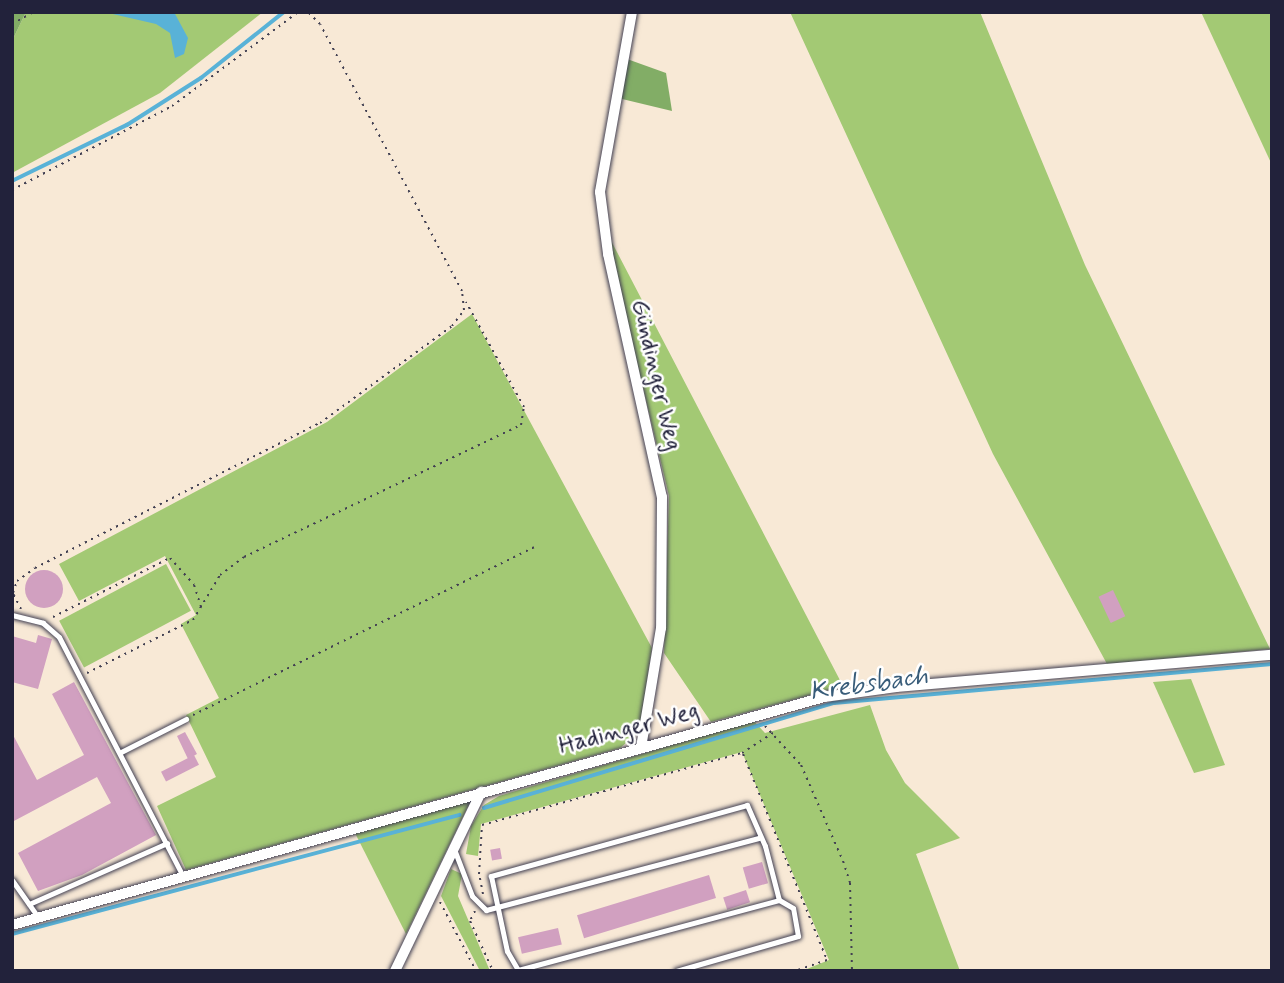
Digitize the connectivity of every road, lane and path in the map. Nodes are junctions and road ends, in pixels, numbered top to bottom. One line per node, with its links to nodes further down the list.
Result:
1 (34, 12): 5 (path)
2 (298, 12): 6 (path)
3 (307, 12): 7 (path)
4 (632, 12): 17 (street, Gündinger Weg)
5 (12, 23)
6 (12, 190)
7 (465, 301): 9 (path); 10 (path)
8 (534, 547): 16 (path)
9 (13, 589): 12 (path)
10 (202, 610): 13 (path); 15 (path)
11 (12, 615): 12 (lane)
12 (25, 616): 13 (lane)
13 (43, 623): 15 (lane)
14 (1272, 655): 17 (street, Hadinger Weg)
15 (80, 677): 18 (lane)
16 (186, 719): 18 (lane)
17 (641, 748): 20 (street, Hadinger Weg)
18 (121, 752): 22 (lane)
19 (742, 753): 29 (path); 38 (path); 39 (path)
20 (481, 792): 23 (street); 24 (street, Hadinger Weg)
21 (759, 838): 27 (lane); 30 (lane); 30 (lane)
22 (167, 843): 24 (lane); 28 (lane)
23 (454, 847): 26 (street); 29 (lane)
24 (184, 877): 31 (street, Hadinger Weg)
25 (12, 880): 28 (lane)
26 (433, 889): 34 (street); 35 (path)
27 (779, 900): 33 (lane); 37 (lane)
28 (29, 904): 31 (lane)
29 (478, 906): 30 (lane); 36 (path)
30 (498, 909): 33 (lane)
31 (38, 917): 32 (street, Hadinger Weg)
32 (12, 925)
33 (518, 970)
34 (395, 971)
35 (476, 971)
36 (493, 971)
37 (676, 971)
38 (795, 971)
39 (852, 971)

